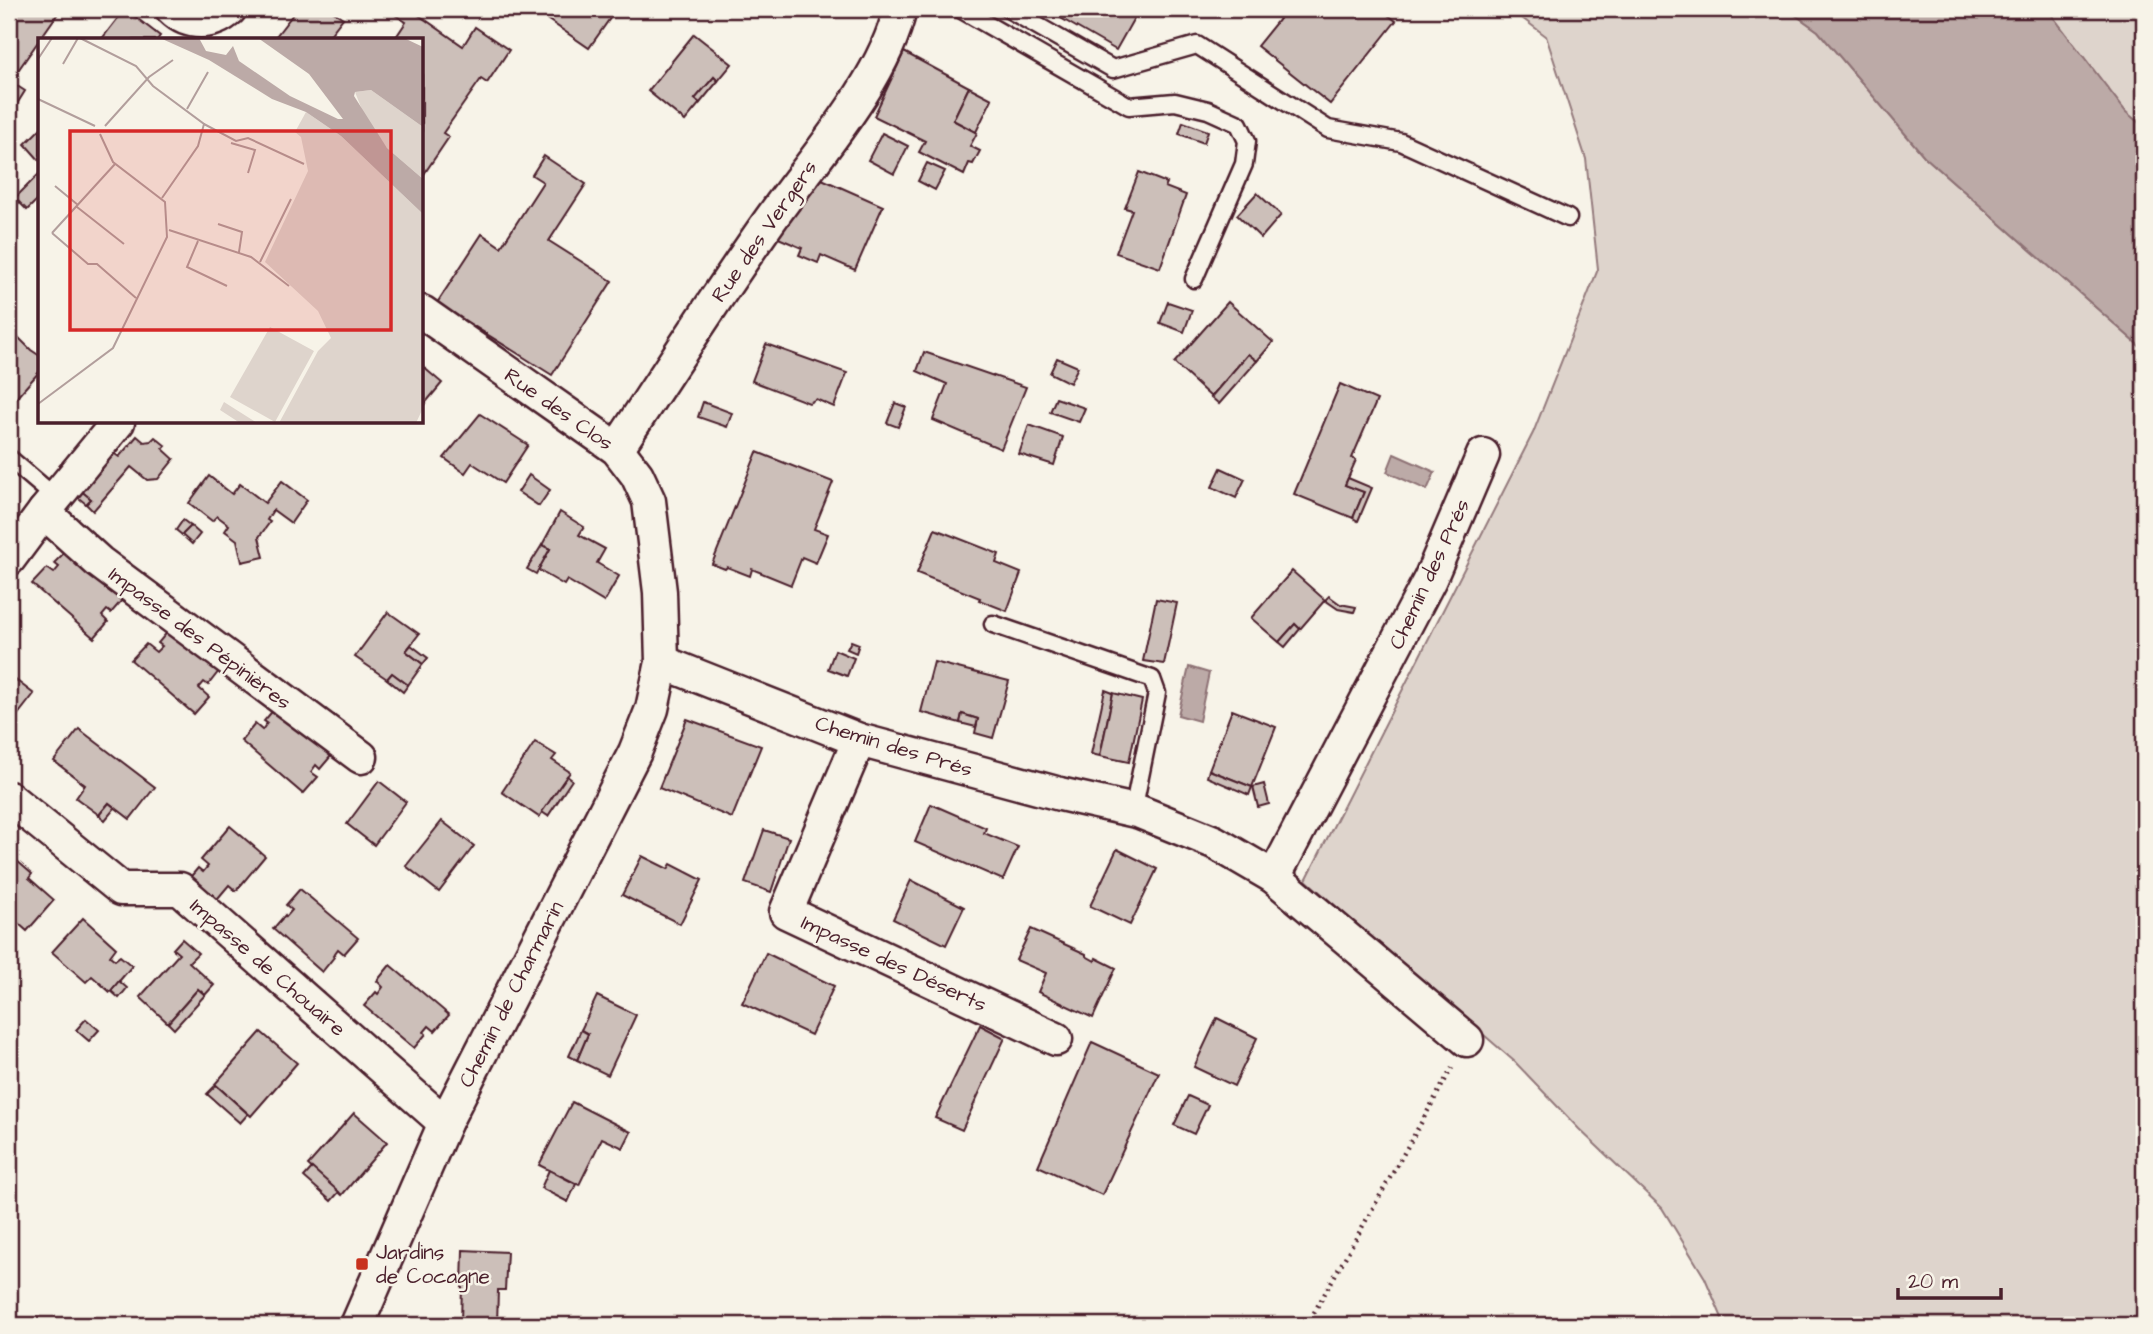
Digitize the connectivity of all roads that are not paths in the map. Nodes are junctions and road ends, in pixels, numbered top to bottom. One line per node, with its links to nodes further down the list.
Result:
1 (230, 9): 5 (street)
2 (900, 9): 10 (street, Rue des Vergers)
3 (960, 9): 7 (lane)
4 (1008, 9): 6 (lane)
5 (192, 24)
6 (1568, 218)
7 (1194, 279)
8 (424, 313): 10 (street, Rue des Clos)
9 (116, 424): 13 (street)
10 (617, 449): 16 (street, Rue des Clos)
11 (1483, 455): 21 (street, Chemin des Prés)
12 (9, 458): 13 (lane)
13 (50, 505): 14 (street); 18 (street, Impasse des Pépinières)
14 (9, 559)
15 (993, 624): 20 (lane)
16 (662, 662): 17 (street, Chemin des Prés); 24 (street, Chemin de Charmarin)
17 (859, 740): 20 (street, Chemin des Prés); 22 (street, Impasse des Déserts)
18 (361, 757)
19 (9, 799): 24 (street, Impasse de Chouaire)
20 (1133, 811): 21 (street, Chemin des Prés)
21 (1274, 877): 23 (street, Chemin des Prés)
22 (1056, 1040)
23 (1468, 1040)
24 (445, 1123): 25 (street, Chemin de Charmarin)
25 (358, 1325)

